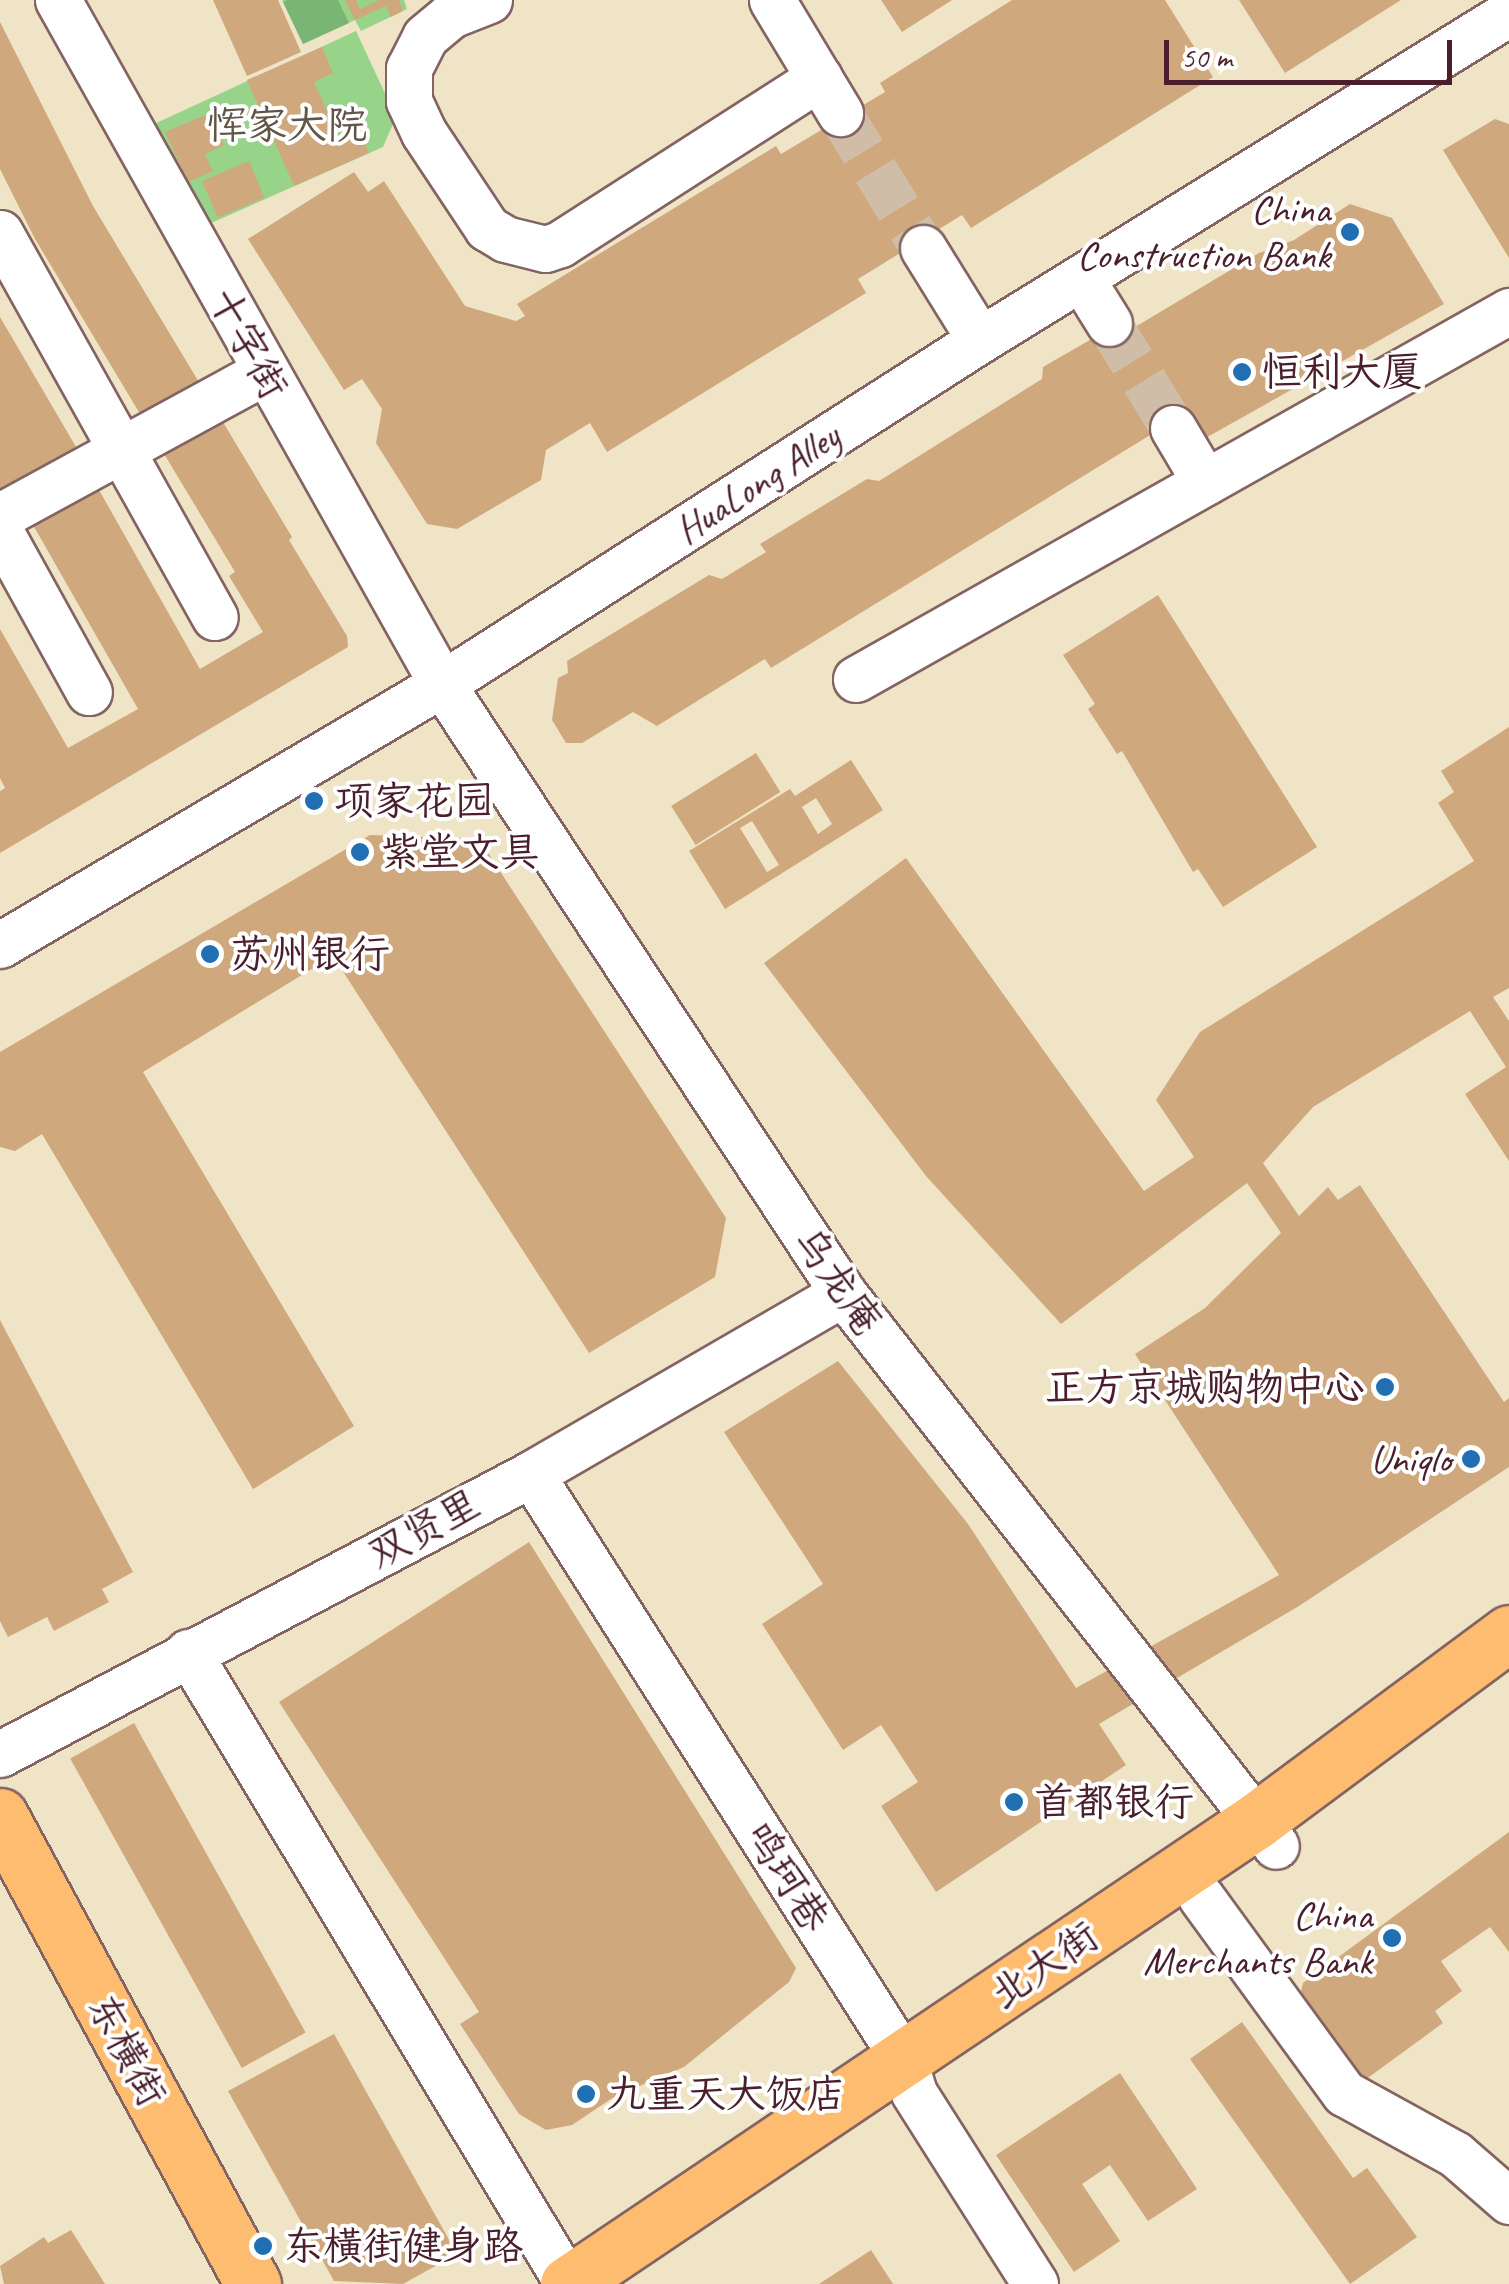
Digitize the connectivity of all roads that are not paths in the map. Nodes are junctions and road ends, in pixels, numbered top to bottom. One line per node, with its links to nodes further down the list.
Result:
1 (58, 0): 11 (street, 十字街)
2 (489, 0): 3 (street)
3 (772, 0)
4 (1509, 12): 7 (street, HuaLong Alley)
5 (0, 233): 13 (street)
6 (924, 248): 10 (street)
7 (1081, 278): 9 (street); 10 (street, HuaLong Alley)
8 (1509, 310): 14 (street)
9 (1108, 323)
10 (980, 340): 19 (street, HuaLong Alley)
11 (264, 372): 13 (street); 19 (street, 十字街)
12 (1172, 428): 14 (street)
13 (122, 450): 15 (street); 17 (street)
14 (1205, 482): 18 (street)
15 (0, 516)
16 (0, 531): 20 (street)
17 (216, 617)
18 (856, 679)
19 (442, 684): 21 (street, HuaLong Alley); 22 (street, 乌龙庵)
20 (89, 692)
21 (0, 945)
22 (843, 1293): 23 (street, 双贤里); 29 (street, 乌龙庵)
23 (530, 1474): 25 (street, 双贤里); 32 (street, 鸣珂巷)
24 (1509, 1632): 29 (main road, 北大街)
25 (188, 1652): 27 (street, 双贤里); 36 (street)
26 (1509, 1674): 29 (main road, 北大街)
27 (0, 1754)
28 (0, 1816): 35 (main road, 东横街)
29 (1266, 1833): 31 (main road, 北大街); 32 (main road, 北大街)
30 (0, 1878): 34 (main road, 东横街)
31 (1202, 1897): 32 (main road, 北大街); 33 (street)
32 (909, 2077): 36 (main road, 北大街); 37 (main road, 北大街); 38 (street, 鸣珂巷)
33 (1509, 2201)
34 (220, 2284)
35 (253, 2284)
36 (568, 2284)
37 (628, 2284)
38 (1035, 2284)

